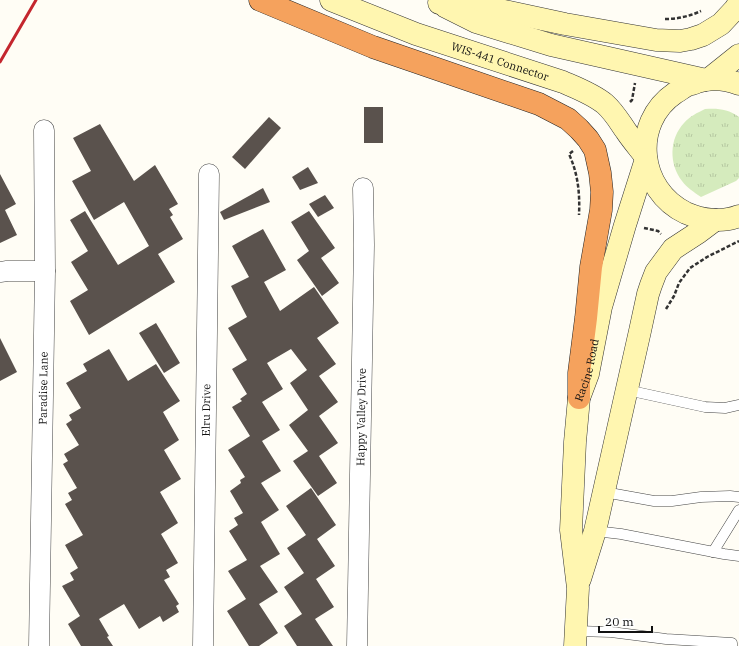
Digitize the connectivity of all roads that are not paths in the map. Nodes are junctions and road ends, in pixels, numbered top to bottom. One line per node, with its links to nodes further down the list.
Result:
1 (260, 0): 17 (highway)
2 (331, 0): 9 (main road, WIS-441 Connector)
3 (435, 2): 4 (main road); 6 (main road)
4 (739, 3)
5 (739, 55): 6 (main road)
6 (708, 80): 7 (main road); 9 (main road)
7 (739, 84)
8 (44, 130): 14 (street, Paradise Lane)
9 (646, 158): 13 (main road); 17 (main road, Racine Road)
10 (209, 174): 30 (street, Elru Drive)
11 (363, 188): 31 (street, Happy Valley Drive)
12 (739, 216): 13 (main road)
13 (715, 220): 16 (main road, Racine Road)
14 (45, 271): 15 (street); 29 (street, Paradise Lane)
15 (0, 272)
16 (627, 390): 18 (lane); 19 (main road, Racine Road)
17 (579, 398): 25 (main road, Racine Road)
18 (739, 405)
19 (604, 492): 20 (lane); 22 (main road, Racine Road)
20 (739, 497)
21 (739, 510): 23 (lane)
22 (595, 531): 23 (lane); 25 (main road, Racine Road)
23 (713, 552): 24 (lane)
24 (739, 556)
25 (578, 588): 26 (main road, Racine Road)
26 (575, 638): 27 (lane)
27 (666, 642): 28 (lane)
28 (734, 644)
29 (39, 646)
30 (203, 646)
31 (357, 646)

